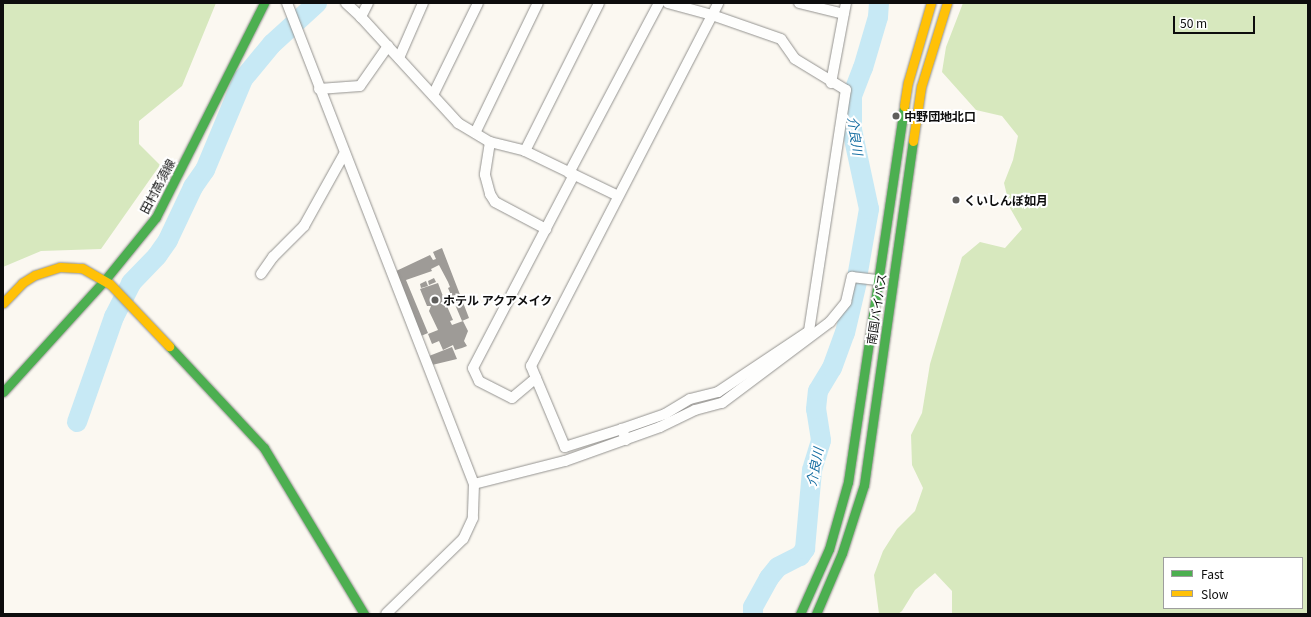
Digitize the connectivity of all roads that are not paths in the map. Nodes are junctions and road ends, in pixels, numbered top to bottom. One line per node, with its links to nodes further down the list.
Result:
1 (264, 3): 32 (main road, 田村高須線)
2 (287, 3): 22 (street)
3 (346, 3): 18 (street)
4 (368, 3): 18 (street)
5 (423, 3): 20 (street)
6 (478, 3): 23 (street)
7 (538, 3): 24 (street)
8 (599, 3): 26 (street)
9 (659, 3): 28 (street)
10 (668, 3): 17 (street)
11 (718, 3): 17 (street)
12 (799, 3): 16 (street)
13 (846, 3): 16 (street)
14 (932, 3): 33 (main road, 南国バイパス)
15 (947, 3): 43 (main road, 南国バイパス)
16 (844, 14): 21 (street)
17 (712, 15): 21 (street); 29 (street)
18 (361, 18): 19 (street)
19 (388, 46): 20 (street); 22 (street)
20 (399, 58): 23 (street)
21 (831, 83): 37 (street)
22 (319, 89): 27 (street)
23 (433, 95): 24 (street)
24 (476, 131): 25 (street)
25 (490, 142): 26 (street); 30 (street)
26 (525, 152): 28 (street)
27 (344, 154): 31 (street); 39 (street)
28 (572, 174): 29 (street); 30 (street)
29 (618, 196): 35 (street)
30 (546, 229): 35 (street)
31 (261, 274)
32 (104, 280): 34 (main road); 36 (main road, 田村高須線); 40 (main road)
33 (877, 280): 38 (street); 42 (main road, 南国バイパス)
34 (3, 303)
35 (536, 378): 37 (street)
36 (3, 392)
37 (622, 429): 38 (street)
38 (626, 440): 39 (street)
39 (474, 484): 41 (street)
40 (364, 614)
41 (386, 614)
42 (800, 614)
43 (816, 614)

